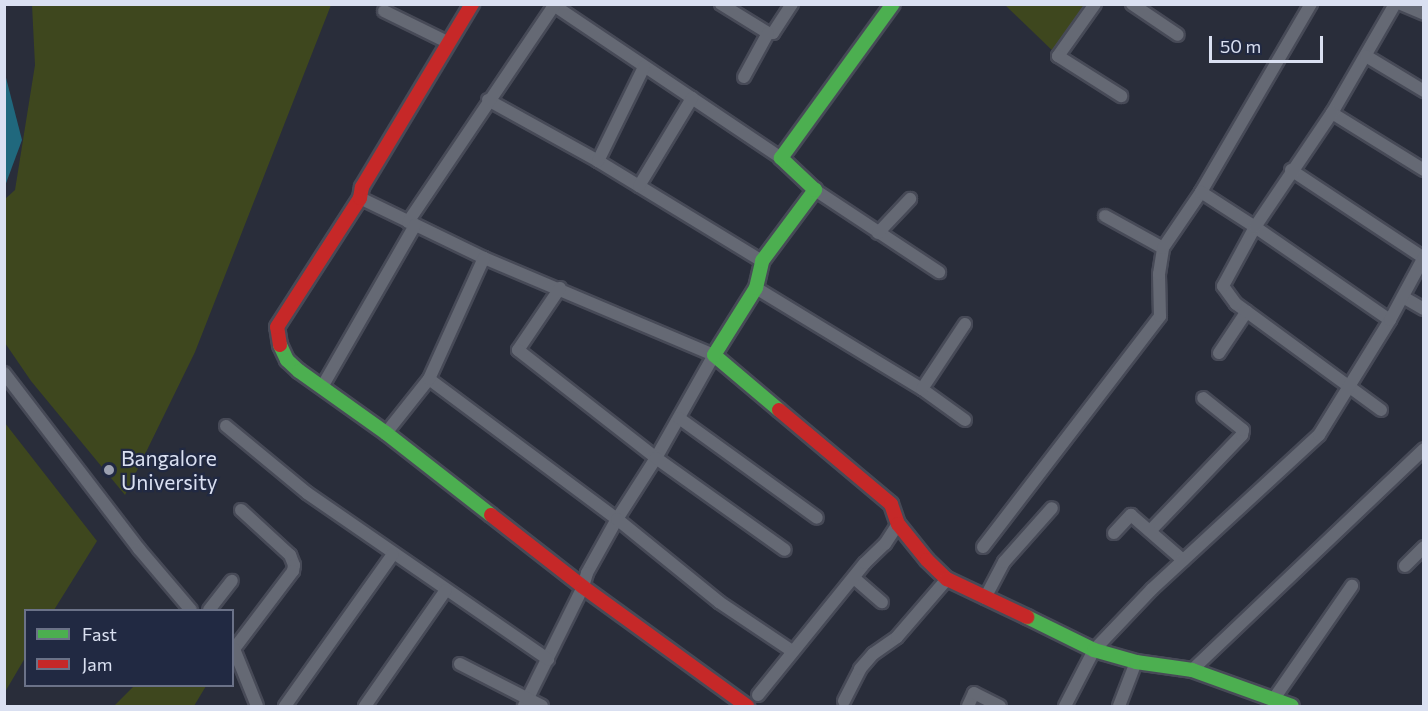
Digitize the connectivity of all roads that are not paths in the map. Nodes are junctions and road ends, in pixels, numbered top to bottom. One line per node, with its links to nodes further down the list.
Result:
1 (472, 4): 15 (street)
2 (721, 4): 13 (street)
3 (792, 4): 13 (street)
4 (892, 4): 24 (street)
5 (1095, 4): 20 (street)
6 (1132, 4): 14 (street)
7 (1311, 4): 30 (street)
8 (1395, 4): 16 (street)
9 (1401, 4): 12 (street)
10 (553, 5): 17 (street); 22 (street)
11 (384, 11): 15 (street)
12 (1424, 14)
13 (768, 33): 18 (street)
14 (1178, 35)
15 (448, 43): 31 (street)
16 (1366, 56): 19 (street); 23 (street)
17 (644, 67): 21 (street); 25 (street)
18 (744, 77)
19 (1424, 92)
20 (1121, 96)
21 (692, 98): 24 (street); 28 (street)
22 (488, 100): 25 (street); 34 (street)
23 (1332, 113): 26 (street); 27 (street)
24 (781, 158): 29 (street)
25 (598, 161): 28 (street)
26 (1292, 170): 35 (street); 39 (street)
27 (1424, 170)
28 (639, 186): 40 (street)
29 (815, 190): 36 (street); 40 (street)
30 (1201, 192): 35 (street); 37 (street)
31 (360, 198): 34 (street); 53 (street)
32 (910, 199): 36 (street)
33 (1105, 216): 37 (street)
34 (412, 223): 38 (street); 53 (street)
35 (1255, 227): 46 (street); 47 (street)
36 (878, 233): 41 (street)
37 (1162, 248): 71 (street)
38 (484, 258): 42 (street); 52 (street)
39 (1423, 258): 44 (street)
40 (762, 261): 43 (street)
41 (939, 272)
42 (560, 288): 50 (street); 63 (street)
43 (756, 288): 50 (street); 55 (street)
44 (1403, 297): 45 (street); 47 (street)
45 (1424, 309)
46 (1247, 311): 49 (street); 54 (street)
47 (1390, 320): 54 (street)
48 (965, 324): 55 (street)
49 (1219, 353)
50 (714, 355): 58 (street); 68 (street)
51 (4, 373): 85 (street)
52 (429, 379): 61 (street); 67 (street)
53 (322, 387): 61 (street)
54 (1350, 387): 57 (street); 75 (street)
55 (922, 390): 59 (street)
56 (1203, 398): 69 (street)
57 (1381, 410)
58 (679, 418): 63 (street); 66 (street)
59 (965, 420)
60 (225, 426): 74 (street)
61 (386, 433): 81 (street)
62 (1424, 449): 94 (street)
63 (656, 458): 67 (street); 73 (street)
64 (1052, 508): 83 (street)
65 (241, 510): 87 (street)
66 (817, 518)
67 (617, 519): 81 (street); 90 (street)
68 (898, 524): 77 (street); 78 (street)
69 (1150, 531): 70 (street); 75 (street)
70 (1114, 533)
71 (983, 548)
72 (1424, 548): 76 (street)
73 (784, 550)
74 (393, 554): 82 (street); 100 (street)
75 (1183, 560): 88 (street)
76 (1405, 566)
77 (854, 578): 84 (street); 90 (street)
78 (947, 579): 83 (street); 97 (street)
79 (232, 581): 86 (street)
80 (1352, 586): 96 (street)
81 (583, 587): 91 (street); 103 (street)
82 (446, 590): 91 (street); 101 (street)
83 (985, 598): 88 (street)
84 (882, 602)
85 (190, 609)
86 (210, 609)
87 (234, 648)
88 (1094, 650): 92 (street); 106 (street)
89 (234, 651): 99 (street)
90 (792, 651): 95 (street)
91 (548, 659): 98 (street)
92 (1136, 662): 94 (street); 107 (street)
93 (460, 664): 98 (street)
94 (1192, 670): 96 (street)
95 (758, 695)
96 (1274, 700): 108 (street)
97 (844, 701)
98 (526, 702): 102 (street)
99 (257, 706)
100 (285, 706)
101 (365, 706)
102 (542, 706)
103 (747, 706)
104 (968, 706): 105 (street)
105 (1000, 706)
106 (1065, 706)
107 (1119, 706)
108 (1292, 706)

